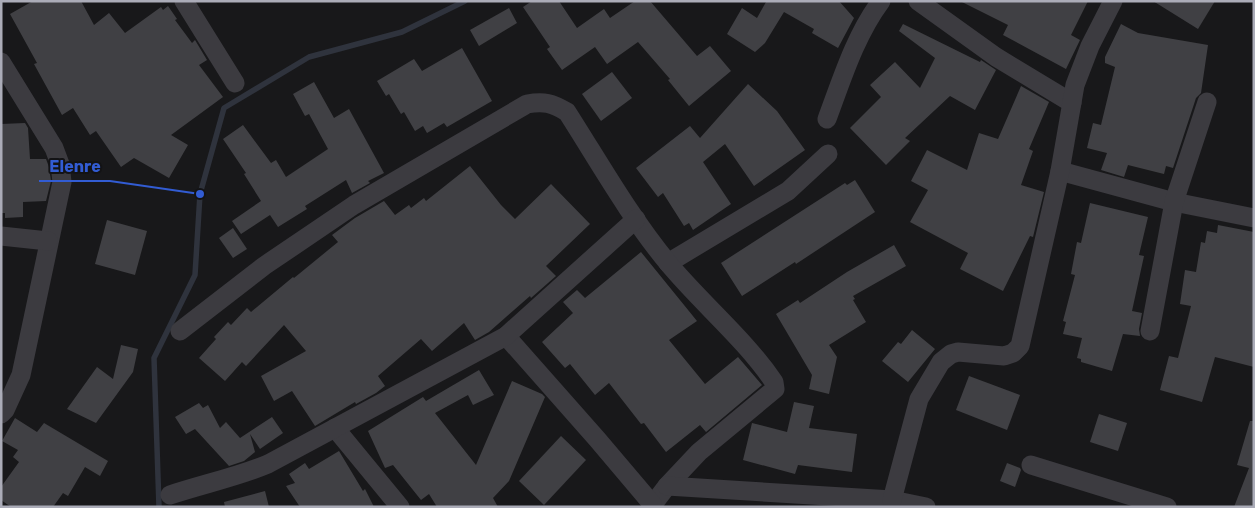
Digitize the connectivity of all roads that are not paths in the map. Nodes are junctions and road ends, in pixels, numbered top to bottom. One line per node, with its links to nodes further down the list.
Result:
1 (184, 1): 6 (street)
2 (881, 1): 9 (street)
3 (918, 1): 8 (street)
4 (1113, 1): 8 (street)
5 (1, 62): 16 (street)
6 (235, 83)
7 (1207, 102): 12 (street)
8 (1072, 103): 11 (street)
9 (827, 119)
10 (828, 154): 17 (street)
11 (1060, 171): 12 (street); 27 (street)
12 (1174, 202): 13 (street); 19 (street)
13 (1254, 218)
14 (636, 219): 17 (street); 18 (street); 20 (street)
15 (1, 236): 16 (street)
16 (48, 241): 21 (street)
17 (668, 263): 24 (street)
18 (180, 331)
19 (1150, 331)
20 (506, 336): 22 (street); 28 (street)
21 (1, 414)
22 (335, 428): 25 (street); 29 (street)
23 (1031, 465): 31 (street)
24 (667, 486): 26 (street); 28 (street)
25 (170, 495)
26 (768, 500): 27 (street)
27 (892, 500): 30 (street)
28 (651, 506)
29 (400, 507)
30 (926, 507)
31 (1167, 507)

